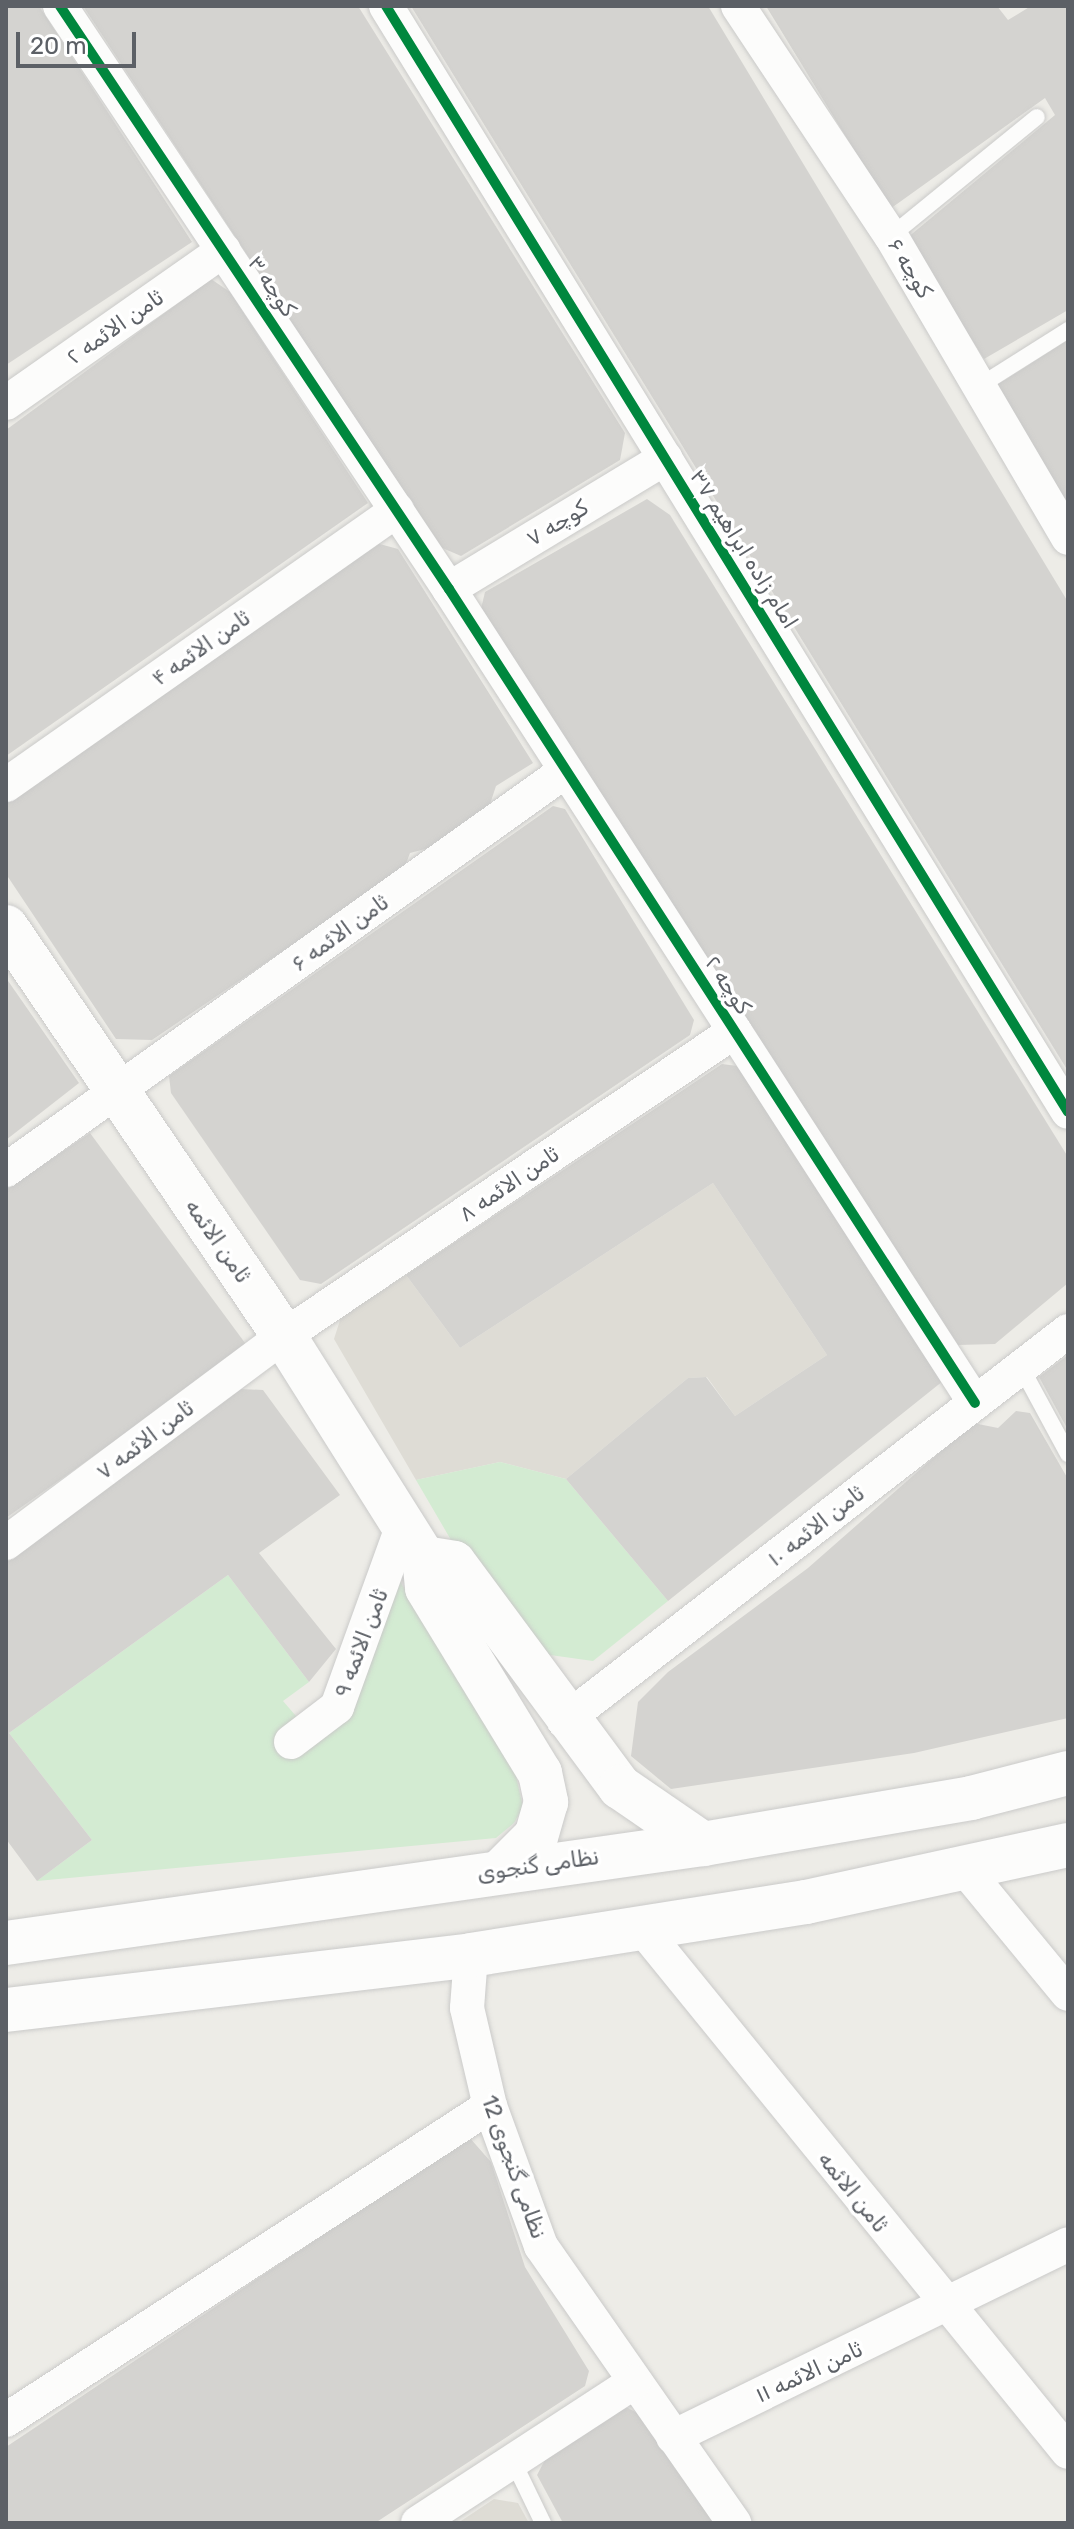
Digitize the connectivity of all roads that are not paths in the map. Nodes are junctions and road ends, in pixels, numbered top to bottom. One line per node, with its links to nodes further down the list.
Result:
1 (60, 6): 6 (street, کوچه ۳)
2 (386, 6): 10 (street, امام زاده ابراهیم ۳۷)
3 (738, 6): 5 (street, کوچه ۶)
4 (1037, 117): 5 (lane)
5 (891, 236): 8 (street, کوچه ۶)
6 (224, 250): 9 (street, ثامن الائمه ۲); 11 (street, کوچه ۳)
7 (1068, 330): 8 (lane)
8 (981, 385): 12 (street, کوچه ۶)
9 (6, 403)
10 (665, 458): 13 (street, کوچه ۷); 19 (street, امام زاده ابراهیم ۳۷)
11 (397, 510): 13 (street, کوچه ۳); 15 (street, ثامن الائمه ۴)
12 (1068, 538)
13 (449, 589): 14 (street, کوچه ۲)
14 (564, 772): 17 (street, کوچه ۲); 18 (street, ثامن الائمه ۶)
15 (6, 785)
16 (6, 927): 18 (street, ثامن الائمه)
17 (735, 1031): 22 (street, ثامن الائمه ۸); 24 (street, کوچه ۲)
18 (115, 1095): 20 (street, ثامن الائمه ۶); 22 (street, ثامن الائمه)
19 (1068, 1112)
20 (6, 1170)
21 (1068, 1331): 23 (street, ثامن الائمه ۱۰)
22 (284, 1336): 26 (street, ثامن الائمه); 27 (street, ثامن الائمه ۷)
23 (1021, 1367): 24 (street, ثامن الائمه ۱۰); 25 (lane)
24 (975, 1403): 28 (street, ثامن الائمه ۱۰)
25 (1068, 1454)
26 (414, 1541): 28 (street); 29 (street, ثامن الائمه ۹); 34 (street)
27 (6, 1543)
28 (564, 1721): 31 (street)
29 (291, 1742)
30 (1068, 1773): 31 (street, نظامی گنجوی)
31 (703, 1844): 34 (street, نظامی گنجوی)
32 (1068, 1845): 33 (street)
33 (964, 1868): 35 (street); 38 (street)
34 (502, 1870): 36 (street, نظامی گنجوی)
35 (642, 1928): 37 (street); 42 (street, ثامن الائمه)
36 (6, 1943)
37 (471, 1955): 39 (street); 40 (street, نظامی گنجوی 12)
38 (1068, 1994)
39 (6, 2010)
40 (490, 2106): 43 (street, نظامی گنجوی 12); 44 (street)
41 (1068, 2244): 42 (street, ثامن الائمه ۱۱)
42 (946, 2307): 45 (street, ثامن الائمه ۱۱); 46 (street, ثامن الائمه)
43 (634, 2382): 45 (street, نظامی گنجوی 12); 47 (street)
44 (6, 2420)
45 (673, 2437): 50 (street, نظامی گنجوی 12)
46 (1068, 2452)
47 (513, 2461): 48 (street); 49 (lane)
48 (418, 2523)
49 (543, 2523)
50 (734, 2523)

